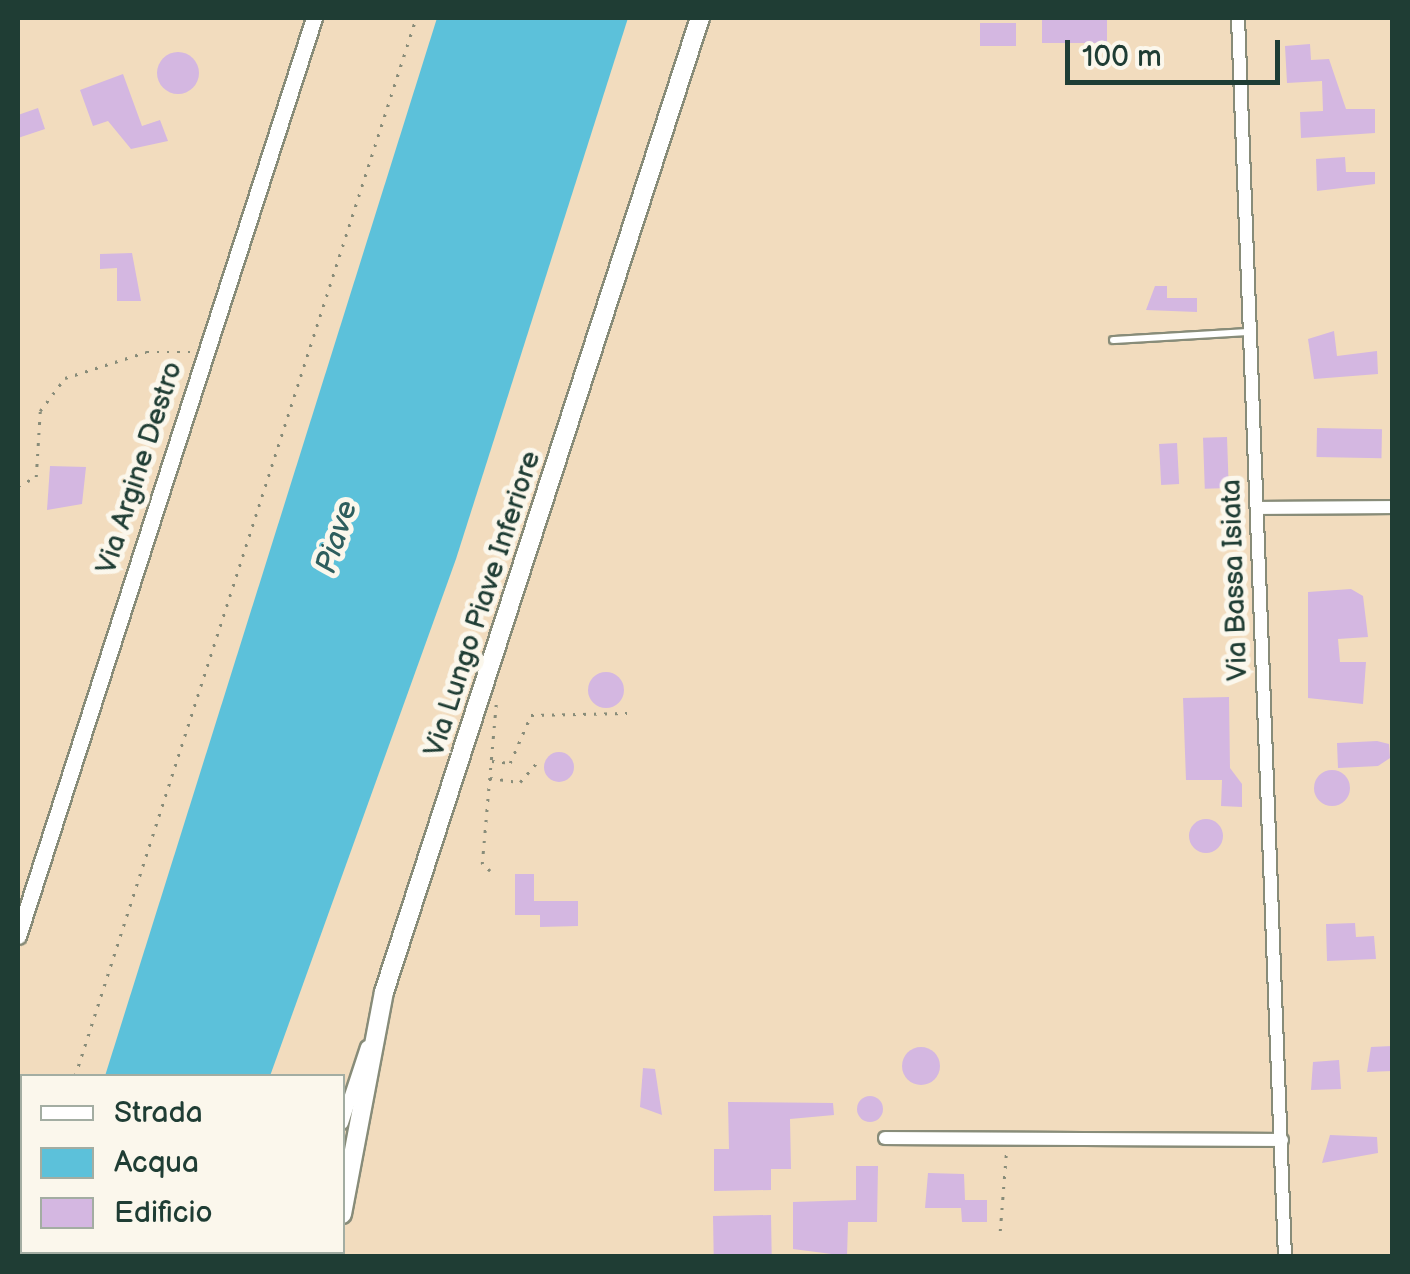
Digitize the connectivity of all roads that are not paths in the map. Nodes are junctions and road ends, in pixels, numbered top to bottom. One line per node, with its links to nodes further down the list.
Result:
1 (314, 18): 8 (street, Via Argine Destro)
2 (700, 18): 9 (main road, Via Lungo Piave Inferiore)
3 (1238, 18): 4 (street, Via Bassa Isiata)
4 (1250, 332): 5 (lane); 7 (street, Via Bassa Isiata)
5 (1113, 340)
6 (1392, 507): 7 (street)
7 (1258, 508): 12 (street, Via Bassa Isiata)
8 (18, 936)
9 (384, 992): 10 (street); 13 (main road, Via Lungo Piave Inferiore)
10 (345, 1114)
11 (885, 1138): 12 (street)
12 (1282, 1140): 14 (street, Via Bassa Isiata)
13 (345, 1198)
14 (1285, 1256)

